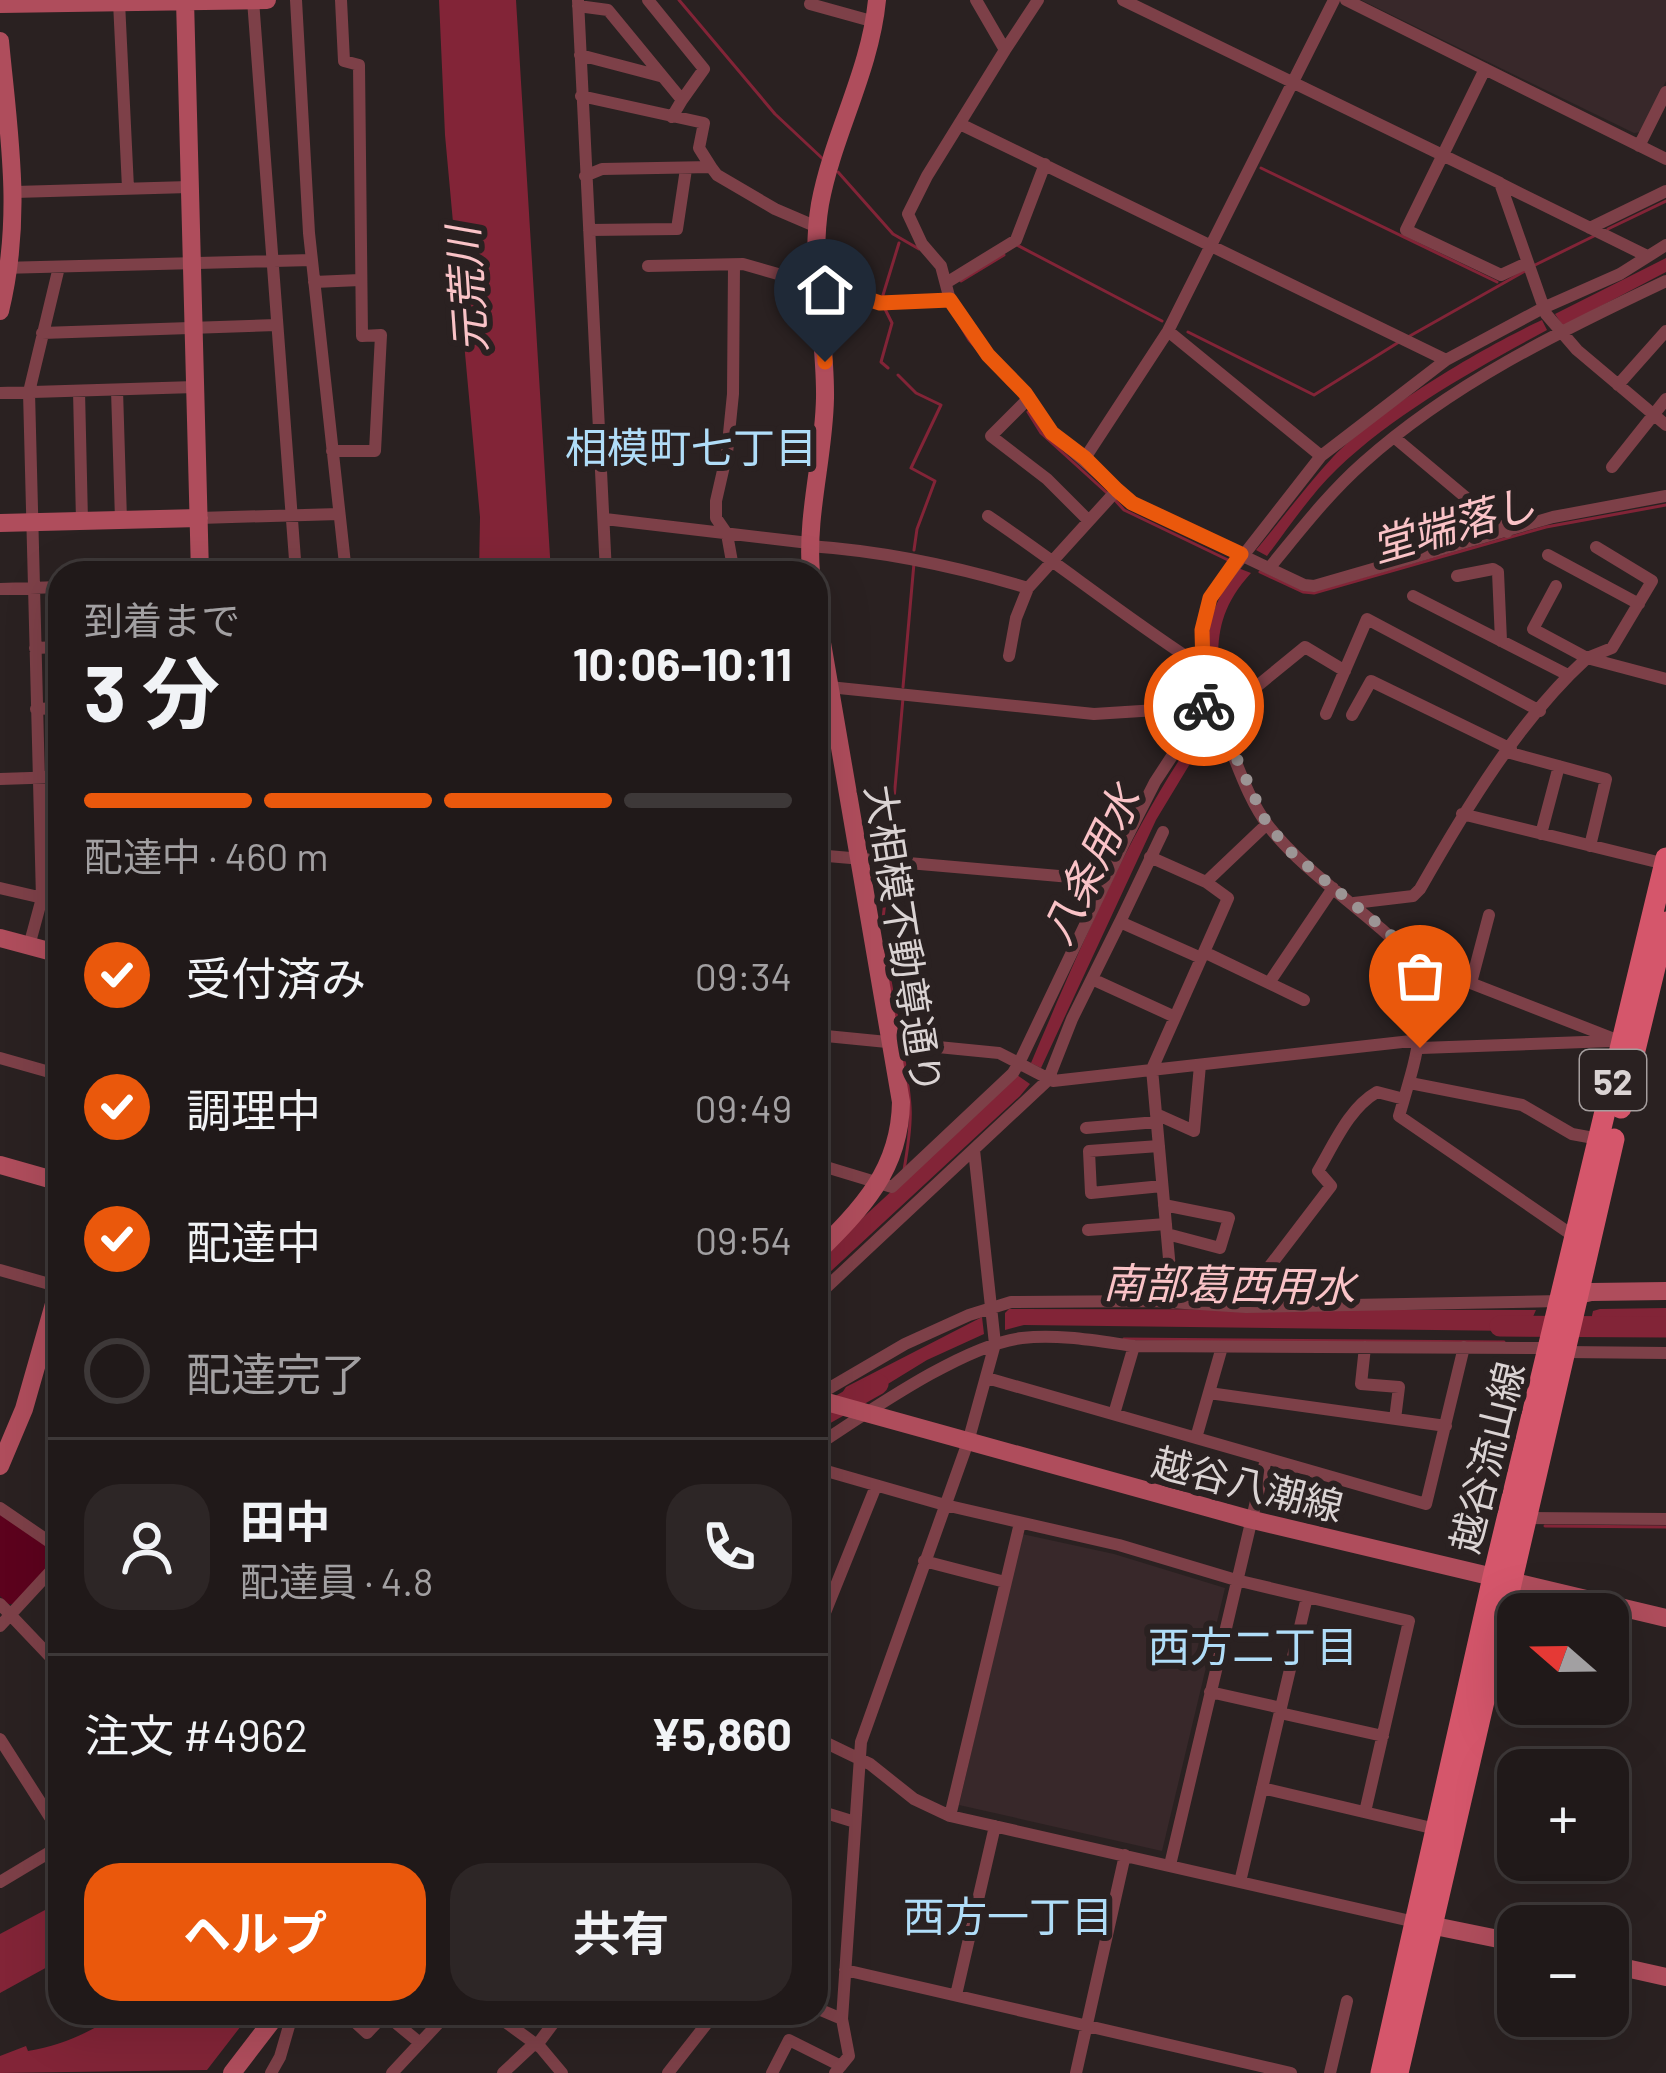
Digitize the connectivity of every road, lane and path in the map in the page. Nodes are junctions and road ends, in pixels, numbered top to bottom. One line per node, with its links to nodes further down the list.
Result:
1 (253, 0): 2 (street); 12 (street); 49 (street)
2 (267, 0)
3 (296, 0): 48 (street)
4 (340, 0): 56 (street)
5 (648, 0): 27 (street)
6 (877, 0): 18 (street)
7 (976, 0): 20 (street)
8 (1038, 0): 20 (street)
9 (1124, 0): 24 (street)
10 (1334, 0): 24 (street)
11 (1346, 0): 22 (street)
12 (185, 1): 14 (street); 38 (street)
13 (61, 2): 14 (street); 16 (street)
14 (119, 2): 39 (street)
15 (578, 3): 21 (street); 23 (street)
16 (0, 4)
17 (810, 4): 18 (street)
18 (875, 22): 42 (street)
19 (0, 41): 41 (street)
20 (1005, 50): 29 (street)
21 (580, 55): 23 (street); 26 (street)
22 (1485, 69): 30 (street); 31 (street)
23 (660, 76): 27 (street)
24 (1291, 84): 31 (street); 45 (street)
25 (1666, 92): 30 (street)
26 (581, 96): 28 (street); 35 (street)
27 (682, 100): 28 (street)
28 (672, 117): 34 (street)
29 (960, 124): 33 (street); 60 (street)
30 (1640, 146): 32 (street)
31 (1442, 157): 37 (street); 50 (street)
32 (1666, 159)
33 (1045, 164): 45 (street); 60 (street)
34 (711, 167): 36 (street); 42 (street)
35 (585, 169): 36 (street); 44 (street)
36 (686, 169): 44 (street)
37 (1499, 183): 43 (street); 50 (street)
38 (189, 187): 39 (street); 51 (street)
39 (128, 188): 41 (street)
40 (1666, 191): 43 (street)
41 (15, 192): 55 (street)
42 (817, 227): 59 (street)
43 (1590, 228): 47 (street)
44 (589, 230): 92 (street)
45 (1212, 244): 68 (street); 70 (street)
46 (1666, 244): 47 (street)
47 (1645, 255): 63 (street)
48 (312, 260): 49 (street); 58 (street)
49 (271, 261): 51 (street); 64 (street)
50 (1527, 262): 63 (street)
51 (192, 263): 54 (street); 65 (street)
52 (647, 266): 53 (street)
53 (734, 266): 59 (street); 99 (street)
54 (59, 267): 55 (street); 69 (street)
55 (5, 268): 62 (street)
56 (360, 280): 58 (street); 82 (street)
57 (1666, 281): 66 (street)
58 (314, 282): 82 (street)
59 (819, 283): 61 (street); 100 (street)
60 (946, 283): 61 (street)
61 (950, 300): 77 (street)
62 (0, 311)
63 (1544, 311): 66 (street); 70 (street)
64 (276, 325): 65 (street); 89 (street)
65 (194, 326): 69 (street); 72 (street)
66 (1557, 329): 71 (street); 81 (street)
67 (1666, 331): 71 (street)
68 (1168, 332): 83 (street); 84 (street)
69 (42, 333): 75 (street)
70 (1446, 360): 83 (street)
71 (1618, 385): 79 (street)
72 (195, 387): 73 (street); 91 (street)
73 (117, 390): 74 (street); 94 (street)
74 (79, 391): 75 (street); 95 (street)
75 (28, 392): 76 (street); 96 (street)
76 (0, 393)
77 (1029, 398): 84 (street); 93 (street)
78 (1666, 399): 79 (street)
79 (1654, 414): 80 (street); 85 (street)
80 (1666, 424)
81 (1395, 438): 98 (street); 111 (street)
82 (332, 451): 88 (street)
83 (1321, 456): 102 (street)
84 (1085, 458): 86 (street)
85 (1612, 467)
86 (1112, 494): 93 (street); 102 (street)
87 (1666, 496): 98 (street)
88 (339, 514): 89 (street); 107 (street)
89 (295, 515): 91 (street); 106 (street)
90 (988, 516): 104 (street)
91 (199, 518): 94 (street); 105 (street)
92 (605, 519): 99 (street); 108 (street)
93 (1087, 519): 104 (street)
94 (121, 520): 95 (street)
95 (82, 521): 96 (street)
96 (31, 522): 97 (street); 115 (street)
97 (0, 523)
98 (1507, 532): 111 (street)
99 (728, 534): 100 (street); 109 (street)
100 (809, 544): 110 (street); 116 (street)
101 (1597, 547): 119 (street)
102 (1244, 555): 111 (street); 125 (street)
103 (1549, 555): 119 (street)
104 (1053, 560): 116 (street); 125 (street)
105 (200, 561)
106 (296, 561)
107 (345, 561)
108 (606, 561)
109 (732, 561)
110 (810, 561)
111 (1265, 565)
112 (1457, 576): 120 (street)
113 (1556, 586): 124 (street)
114 (48, 587): 115 (street)
115 (33, 588): 117 (street); 121 (street)
116 (1028, 588): 123 (street)
117 (0, 590)
118 (1413, 596): 120 (street)
119 (1639, 604): 124 (street)
120 (1501, 641): 127 (street)
121 (35, 647): 122 (street); 133 (street)
122 (48, 647)
123 (1009, 656)
124 (1587, 658): 127 (street); 128 (street)
125 (1202, 660): 131 (street)
126 (1345, 671): 134 (street); 135 (street); 137 (street)
127 (1568, 675): 134 (street)
128 (1666, 679)
129 (828, 680): 130 (street, 大相模不動尊通り)
130 (829, 686): 131 (street); 138 (street, 大相模不動尊通り)
131 (1204, 707): 137 (street); 154 (street)
132 (48, 708): 133 (street)
133 (36, 709): 142 (street)
134 (1540, 711): 140 (street)
135 (1325, 714)
136 (1352, 715): 140 (street)
137 (1218, 717): 146 (street)
138 (837, 733): 139 (street); 152 (street, 大相模不動尊通り)
139 (828, 734)
140 (1509, 750): 141 (street); 145 (street)
141 (1559, 766): 148 (street); 149 (street)
142 (39, 778): 143 (street); 144 (street); 158 (street)
143 (48, 778)
144 (0, 779)
145 (1462, 814): 148 (street); 160 (street)
146 (1267, 824): 155 (street); 157 (street)
147 (1163, 832): 151 (street)
148 (1541, 834): 149 (street)
149 (1590, 846): 153 (street)
150 (828, 856): 152 (street)
151 (1150, 857): 155 (street); 162 (street)
152 (861, 860): 154 (street); 176 (street, 大相模不動尊通り)
153 (1666, 862): 175 (main road, 越谷流山線 / 52)
154 (1106, 880): 179 (street)
155 (1205, 882): 167 (street)
156 (0, 888): 158 (street)
157 (1333, 888): 160 (street); 170 (street)
158 (42, 898): 159 (street); 165 (street)
159 (48, 899)
160 (1354, 903): 168 (street)
161 (1489, 915): 171 (street)
162 (1120, 922): 167 (street); 169 (street)
163 (1666, 922): 205 (main road, 越谷流山線 / 52)
164 (0, 938): 165 (street)
165 (29, 946): 166 (street)
166 (48, 951)
167 (1203, 955): 170 (street); 173 (street)
168 (1414, 961): 171 (street); 177 (street)
169 (1092, 979): 173 (street); 183 (street)
170 (1269, 983): 172 (street)
171 (1471, 983): 175 (street)
172 (1304, 1000)
173 (1175, 1017): 181 (street)
174 (828, 1036): 176 (street)
175 (1622, 1042): 177 (street); 188 (main road, 越谷流山線 / 52)
176 (892, 1043): 179 (street); 194 (street, 大相模不動尊通り)
177 (1420, 1044): 180 (street); 184 (street)
178 (0, 1058): 182 (street)
179 (1020, 1061): 183 (street); 194 (street)
180 (1200, 1065): 181 (street); 186 (street)
181 (1152, 1069): 183 (street); 186 (street)
182 (48, 1072)
183 (1044, 1078): 190 (street)
184 (1410, 1083): 185 (street); 188 (street)
185 (1404, 1099): 199 (street); 208 (street)
186 (1156, 1118): 187 (street); 189 (street)
187 (1086, 1128)
188 (1599, 1139): 199 (main road, 越谷流山線 / 52)
189 (1159, 1146): 195 (street); 195 (street)
190 (974, 1150): 203 (street); 207 (street)
191 (0, 1165): 193 (street)
192 (828, 1168): 194 (street)
193 (48, 1179)
194 (880, 1185): 200 (street, 大相模不動尊通り)
195 (1162, 1186): 196 (street)
196 (1164, 1205): 197 (street); 197 (street)
197 (1167, 1229): 198 (street); 206 (street)
198 (1088, 1230)
199 (1575, 1237): 205 (main road, 越谷流山線 / 52)
200 (828, 1241)
201 (0, 1270): 202 (street)
202 (48, 1282)
203 (828, 1286)
204 (1666, 1292): 205 (street)
205 (1568, 1298): 208 (street); 215 (main road, 越谷流山線 / 52)
206 (1173, 1303): 207 (street); 208 (street)
207 (994, 1306): 210 (street); 218 (street)
208 (1258, 1306)
209 (48, 1326): 229 (street)
210 (995, 1344): 211 (street); 217 (street); 221 (street)
211 (1134, 1346): 212 (street); 222 (street)
212 (1222, 1347): 213 (street); 219 (street)
213 (1365, 1347): 214 (street); 223 (street)
214 (1464, 1347): 215 (street); 224 (street)
215 (1557, 1349): 216 (street); 234 (main road, 越谷流山線 / 52); 241 (main road, 越谷流山線 / 52)
216 (1666, 1353)
217 (987, 1378): 222 (street); 227 (street)
218 (828, 1390)
219 (1209, 1393): 223 (street); 226 (street)
220 (828, 1400): 221 (street, 越谷八潮線)
221 (866, 1413): 225 (street); 227 (street, 越谷八潮線)
222 (1114, 1414): 226 (street)
223 (1395, 1418): 224 (street)
224 (1446, 1426): 228 (street)
225 (828, 1438)
226 (1196, 1438): 228 (street)
227 (968, 1442): 232 (street); 235 (street, 越谷八潮線)
228 (1266, 1459): 235 (street)
229 (0, 1466)
230 (828, 1475): 231 (street)
231 (876, 1486): 232 (street); 246 (street)
232 (945, 1505): 237 (street); 239 (street)
233 (0, 1508): 238 (street)
234 (1526, 1518): 236 (street); 241 (main road, 越谷流山線 / 52)
235 (1249, 1519): 241 (street, 越谷八潮線); 242 (street)
236 (1666, 1519)
237 (1020, 1523): 242 (street); 243 (street)
238 (48, 1541)
239 (924, 1561): 243 (street); 256 (street)
240 (48, 1574): 247 (street)
241 (1503, 1579): 248 (street, 越谷八潮線); 264 (main road, 越谷流山線 / 52); 270 (main road, 越谷流山線 / 52)
242 (1236, 1580): 244 (street); 251 (street)
243 (1005, 1582): 261 (street)
244 (1306, 1597): 252 (street); 253 (street)
245 (0, 1604): 247 (street)
246 (828, 1605)
247 (11, 1616): 249 (street); 250 (street)
248 (1666, 1618)
249 (0, 1626)
250 (48, 1655)
251 (1210, 1692): 252 (street); 267 (street)
252 (1281, 1710): 253 (street); 257 (street)
253 (1383, 1736): 258 (street)
254 (0, 1739): 259 (street)
255 (828, 1744): 256 (street)
256 (859, 1759): 261 (street); 262 (street)
257 (1262, 1788): 258 (street); 269 (street)
258 (1365, 1812): 264 (street)
259 (48, 1814)
260 (828, 1814): 262 (street)
261 (950, 1816): 263 (street)
262 (855, 1822): 273 (street)
263 (995, 1826): 266 (street); 275 (street)
264 (1436, 1829): 270 (main road, 越谷流山線 / 52)
265 (48, 1853): 268 (street)
266 (1125, 1856): 267 (street); 286 (street)
267 (1170, 1865): 269 (street)
268 (0, 1882)
269 (1240, 1882): 270 (street)
270 (1423, 1923): 271 (street); 300 (main road, 越谷流山線 / 52); 301 (main road, 越谷流山線 / 52)
271 (1497, 1939)
272 (1629, 1969): 274 (street)
273 (845, 1970): 275 (street); 278 (street)
274 (1666, 1977)
275 (956, 1995): 286 (street)
276 (1347, 2000): 299 (street)
277 (828, 2013): 278 (street)
278 (842, 2019): 290 (street)
279 (274, 2025): 289 (street)
280 (289, 2025): 291 (street)
281 (398, 2025): 287 (street)
282 (436, 2025): 287 (street)
283 (510, 2025): 288 (street)
284 (551, 2025): 288 (street)
285 (706, 2025): 295 (street)
286 (1087, 2025): 297 (street); 298 (street)
287 (419, 2043): 292 (street)
288 (536, 2044): 293 (street); 294 (street)
289 (240, 2070)
290 (838, 2070): 296 (street)
291 (271, 2073)
292 (392, 2073)
293 (503, 2073)
294 (562, 2073)
295 (668, 2073)
296 (772, 2073)
297 (1076, 2073)
298 (1291, 2073)
299 (1330, 2073)
300 (1381, 2073)
301 (1399, 2073)

